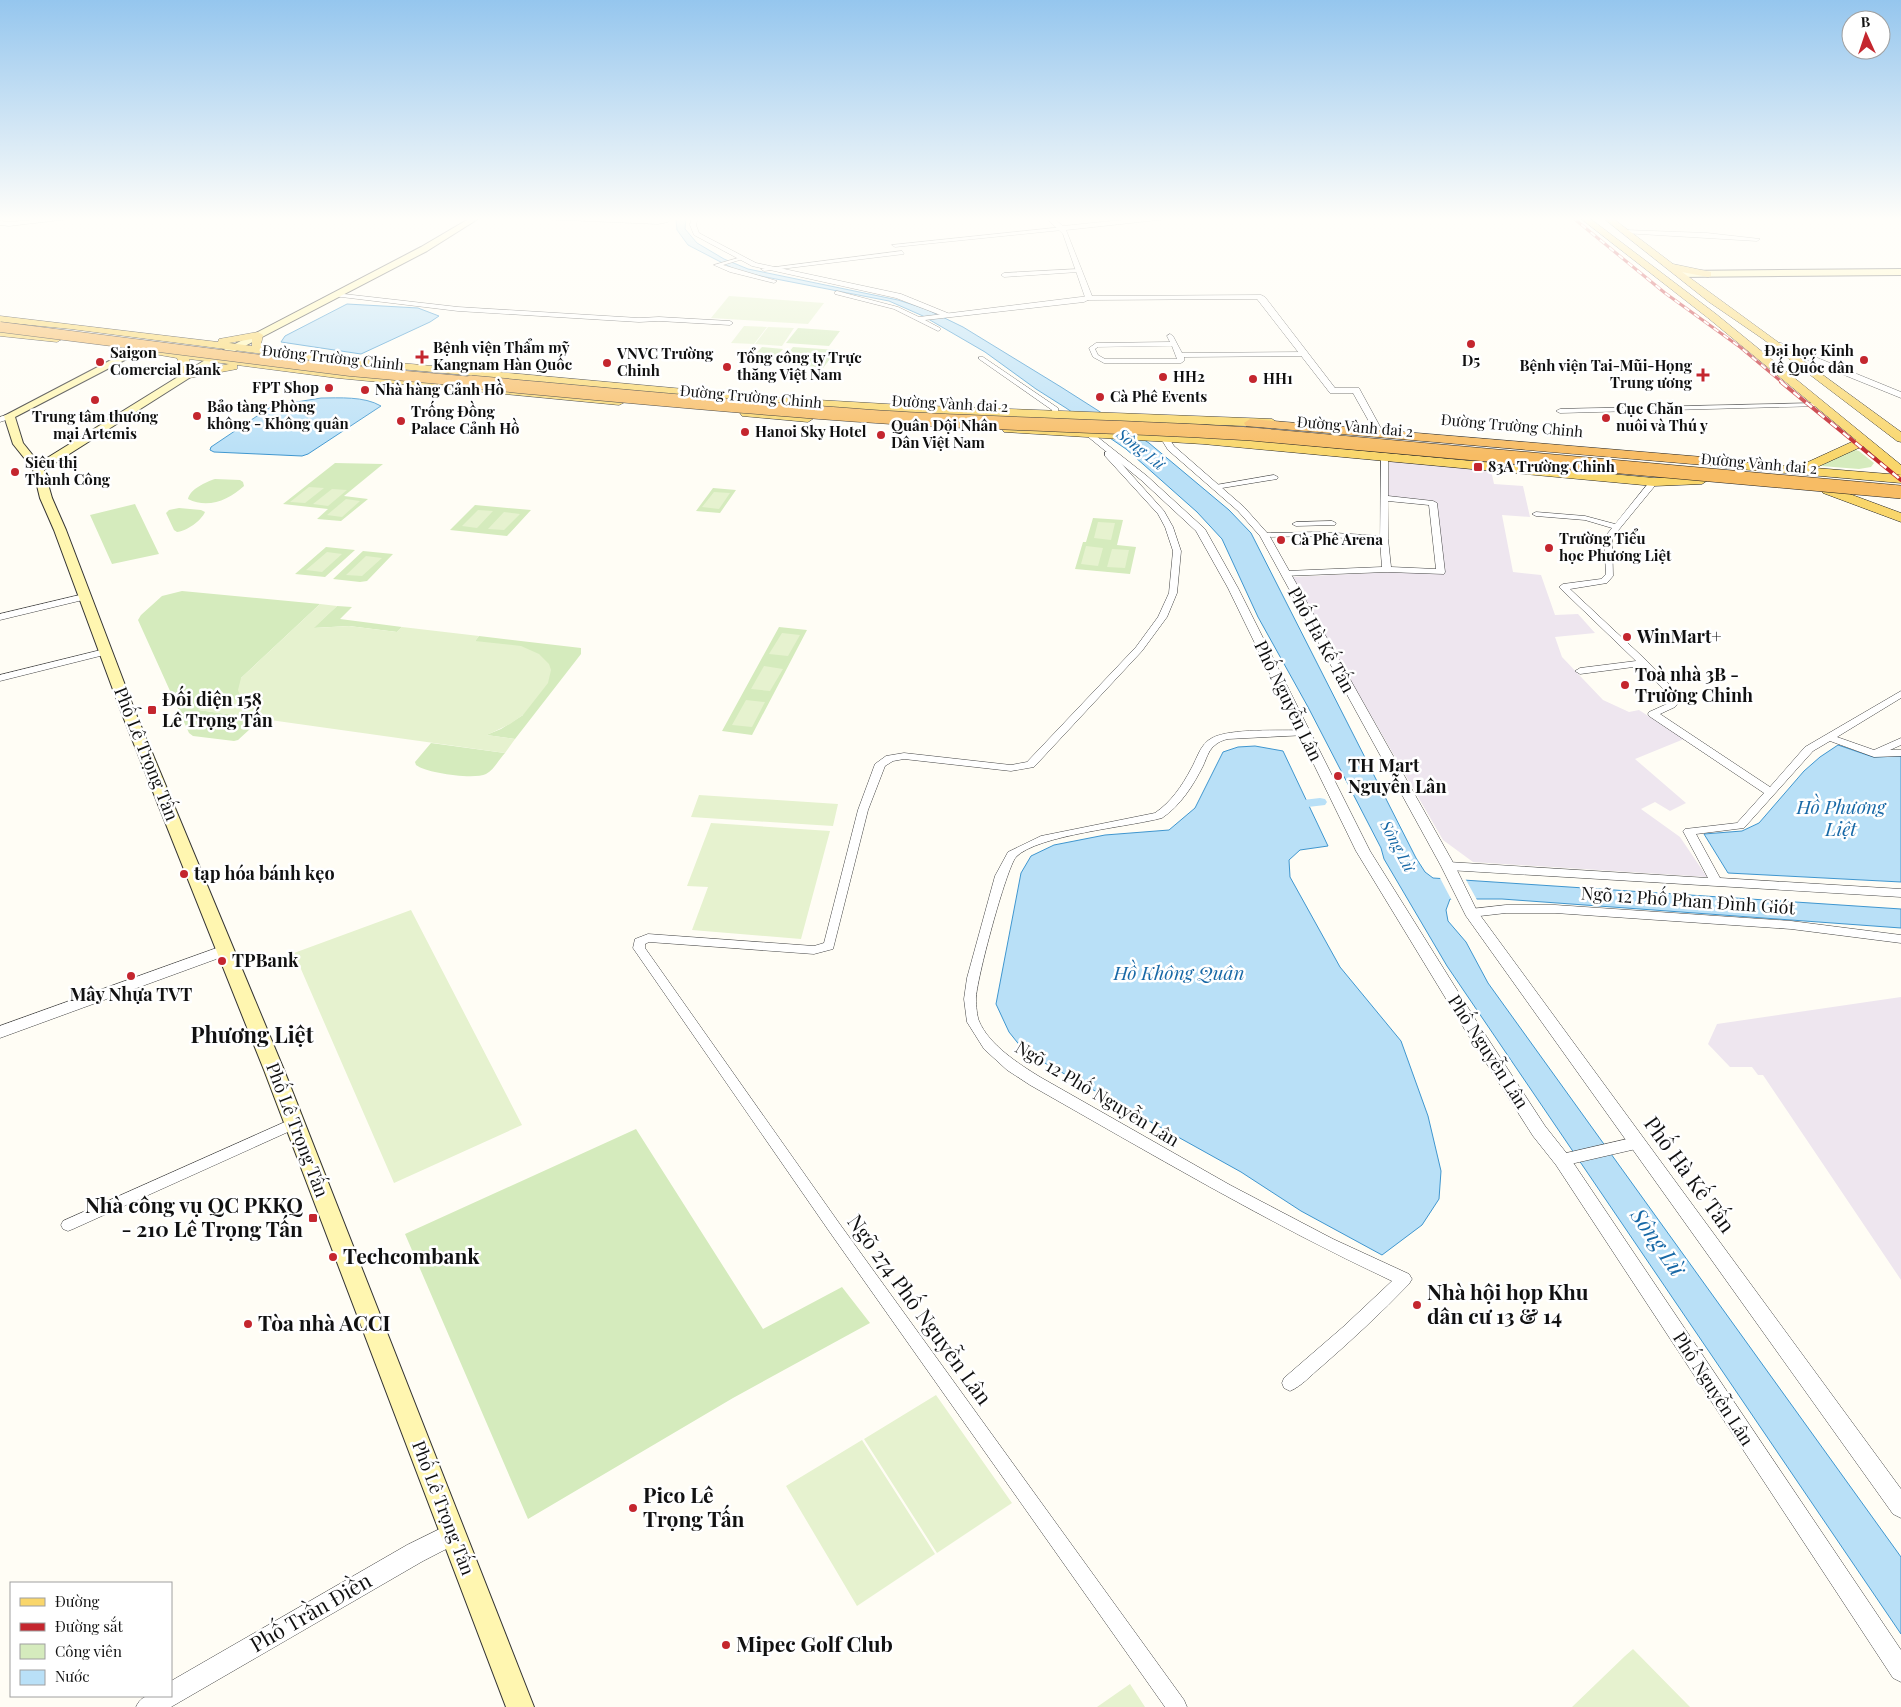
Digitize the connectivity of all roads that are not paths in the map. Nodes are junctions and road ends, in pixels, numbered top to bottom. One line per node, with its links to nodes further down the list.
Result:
1 (334, 297): 18 (main road)
2 (343, 297): 14 (street)
3 (851, 297): 11 (street)
4 (902, 297): 8 (street)
5 (1687, 297): 9 (main road)
6 (1708, 297): 10 (main road)
7 (1089, 298): 8 (street); 26 (street)
8 (942, 315): 11 (street)
9 (1712, 316): 38 (main road); 59 (main road)
10 (1736, 318): 22 (main road); 55 (main road)
11 (918, 319): 16 (street)
12 (0, 321): 13 (main road, Đường Trường Chinh); 45 (highway, Đường Vành đai 2)
13 (24, 321): 17 (main road); 20 (main road, Đường Trường Chinh)
14 (730, 323)
15 (0, 327): 45 (highway, Đường Vành đai 2, bridge)
16 (938, 329)
17 (0, 333): 24 (main road, Đường Trường Chinh)
18 (258, 335): 20 (main road); 23 (main road); 25 (main road)
19 (1170, 336): 21 (street)
20 (204, 344): 23 (main road, Đường Trường Chinh)
21 (1173, 344): 28 (street); 28 (street)
22 (1778, 345): 32 (street); 33 (main road)
23 (234, 348): 25 (main road, Đường Trường Chinh); 30 (main road)
24 (139, 349): 27 (main road, Đường Trường Chinh); 43 (main road, Phố Lê Trọng Tấn)
25 (261, 352): 35 (main road, Đường Trường Chinh)
26 (1305, 354): 28 (street); 47 (street)
27 (182, 355): 30 (main road, Đường Trường Chinh); 34 (main road)
28 (1180, 355)
29 (981, 358): 41 (street)
30 (213, 359): 31 (main road, Đường Trường Chinh); 34 (main road)
31 (249, 364): 34 (main road); 37 (main road, Đường Trường Chinh)
32 (1832, 367): 33 (street); 36 (street)
33 (1810, 369): 51 (main road)
34 (188, 375): 61 (main road)
35 (582, 382): 37 (main road); 39 (main road, Đường Trường Chinh)
36 (1901, 395)
37 (567, 398): 46 (main road, Đường Trường Chinh)
38 (1820, 404): 40 (street); 54 (main road)
39 (904, 409): 41 (main road, Đường Trường Chinh); 46 (main road)
40 (1560, 411)
41 (1056, 415): 42 (main road, Đường Trường Chinh)
42 (1113, 416): 44 (main road, Đường Trường Chinh)
43 (4, 418): 61 (main road, Phố Lê Trọng Tấn)
44 (1193, 419): 47 (main road, Đường Trường Chinh); 52 (main road, Đường Trường Chinh)
45 (1024, 420): 60 (highway); 67 (highway, bridge); 70 (highway, Đường Vành đai 2); 72 (highway, Đường Vành đai 2, bridge)
46 (890, 424): 48 (main road, Đường Trường Chinh)
47 (1380, 432): 60 (main road, Đường Trường Chinh)
48 (1090, 434): 49 (main road, Đường Trường Chinh); 56 (street, Phố Nguyễn Lân)
49 (1106, 435): 50 (main road, Đường Trường Chinh)
50 (1158, 437): 53 (main road, Đường Trường Chinh); 69 (street, Phố Hà Kế Tấn)
51 (1901, 438)
52 (1339, 439): 53 (main road, Đường Trường Chinh); 60 (main road, Đường Trường Chinh); 67 (main road, Đường Trường Chinh)
53 (1202, 440): 57 (main road, Đường Trường Chinh)
54 (1864, 441): 58 (main road); 62 (main road)
55 (1901, 448)
56 (1115, 453): 92 (street, Phố Nguyễn Lân); 117 (street, Ngõ 274 Phố Nguyễn Lân)
57 (1384, 456): 68 (main road, Đường Trường Chinh); 73 (street)
58 (1884, 458): 59 (main road); 63 (main road)
59 (1901, 461)
60 (1739, 464): 62 (main road, Đường Trường Chinh)
61 (38, 470): 85 (main road, Phố Lê Trọng Tấn)
62 (1801, 470): 64 (main road, Đường Trường Chinh)
63 (1901, 471)
64 (1867, 476): 66 (main road, Đường Trường Chinh); 72 (main road)
65 (1274, 477): 69 (street)
66 (1901, 479)
67 (1702, 480): 68 (main road, Đường Trường Chinh); 71 (main road, Đường Trường Chinh)
68 (1654, 482): 79 (street)
69 (1216, 487): 81 (street, Phố Hà Kế Tấn)
70 (1901, 487)
71 (1828, 490): 72 (main road, Đường Trường Chinh); 76 (main road)
72 (1897, 495)
73 (1384, 498): 82 (street); 83 (street)
74 (1331, 513): 77 (street)
75 (1536, 514): 79 (street)
76 (1901, 518)
77 (1332, 523): 78 (street); 80 (street)
78 (1296, 524)
79 (1618, 527): 88 (street)
80 (1334, 534): 81 (street); 82 (street)
81 (1264, 536): 84 (street, Phố Hà Kế Tấn)
82 (1384, 539): 83 (street)
83 (1387, 569): 84 (street)
84 (1286, 574): 98 (street, Phố Hà Kế Tấn)
85 (84, 597): 86 (street); 87 (main road, Phố Lê Trọng Tấn)
86 (0, 617)
87 (105, 652): 90 (street); 103 (main road, Phố Lê Trọng Tấn)
88 (1644, 663): 89 (street); 97 (street)
89 (1580, 672)
90 (0, 678)
91 (1901, 694): 93 (street)
92 (1303, 733): 107 (street, Phố Nguyễn Lân); 109 (street, Ngõ 12 Phố Nguyễn Lân)
93 (1828, 736): 96 (street); 97 (street)
94 (1901, 742): 96 (street)
95 (1901, 753): 96 (street)
96 (1874, 754)
97 (1769, 791): 99 (street)
98 (1450, 872): 99 (street); 101 (street, Phố Hà Kế Tấn)
99 (1716, 882): 100 (street)
100 (1901, 893)
101 (1468, 906): 102 (street, Ngõ 12 Phố Phan Đình Giót); 106 (street, Phố Hà Kế Tấn)
102 (1901, 939)
103 (224, 950): 104 (street); 105 (main road, Phố Lê Trọng Tấn)
104 (0, 1032)
105 (294, 1123): 108 (street); 111 (main road, Phố Lê Trọng Tấn)
106 (1630, 1144): 107 (street); 110 (street, Phố Hà Kế Tấn)
107 (1567, 1159): 112 (street, Phố Nguyễn Lân)
108 (68, 1224)
109 (1290, 1383)
110 (1901, 1507)
111 (452, 1534): 113 (street, Phố Trần Điền); 116 (main road, Phố Lê Trọng Tấn)
112 (1901, 1670)
113 (172, 1693)
114 (166, 1697): 115 (street)
115 (148, 1707)
116 (520, 1707)
117 (1177, 1707)

